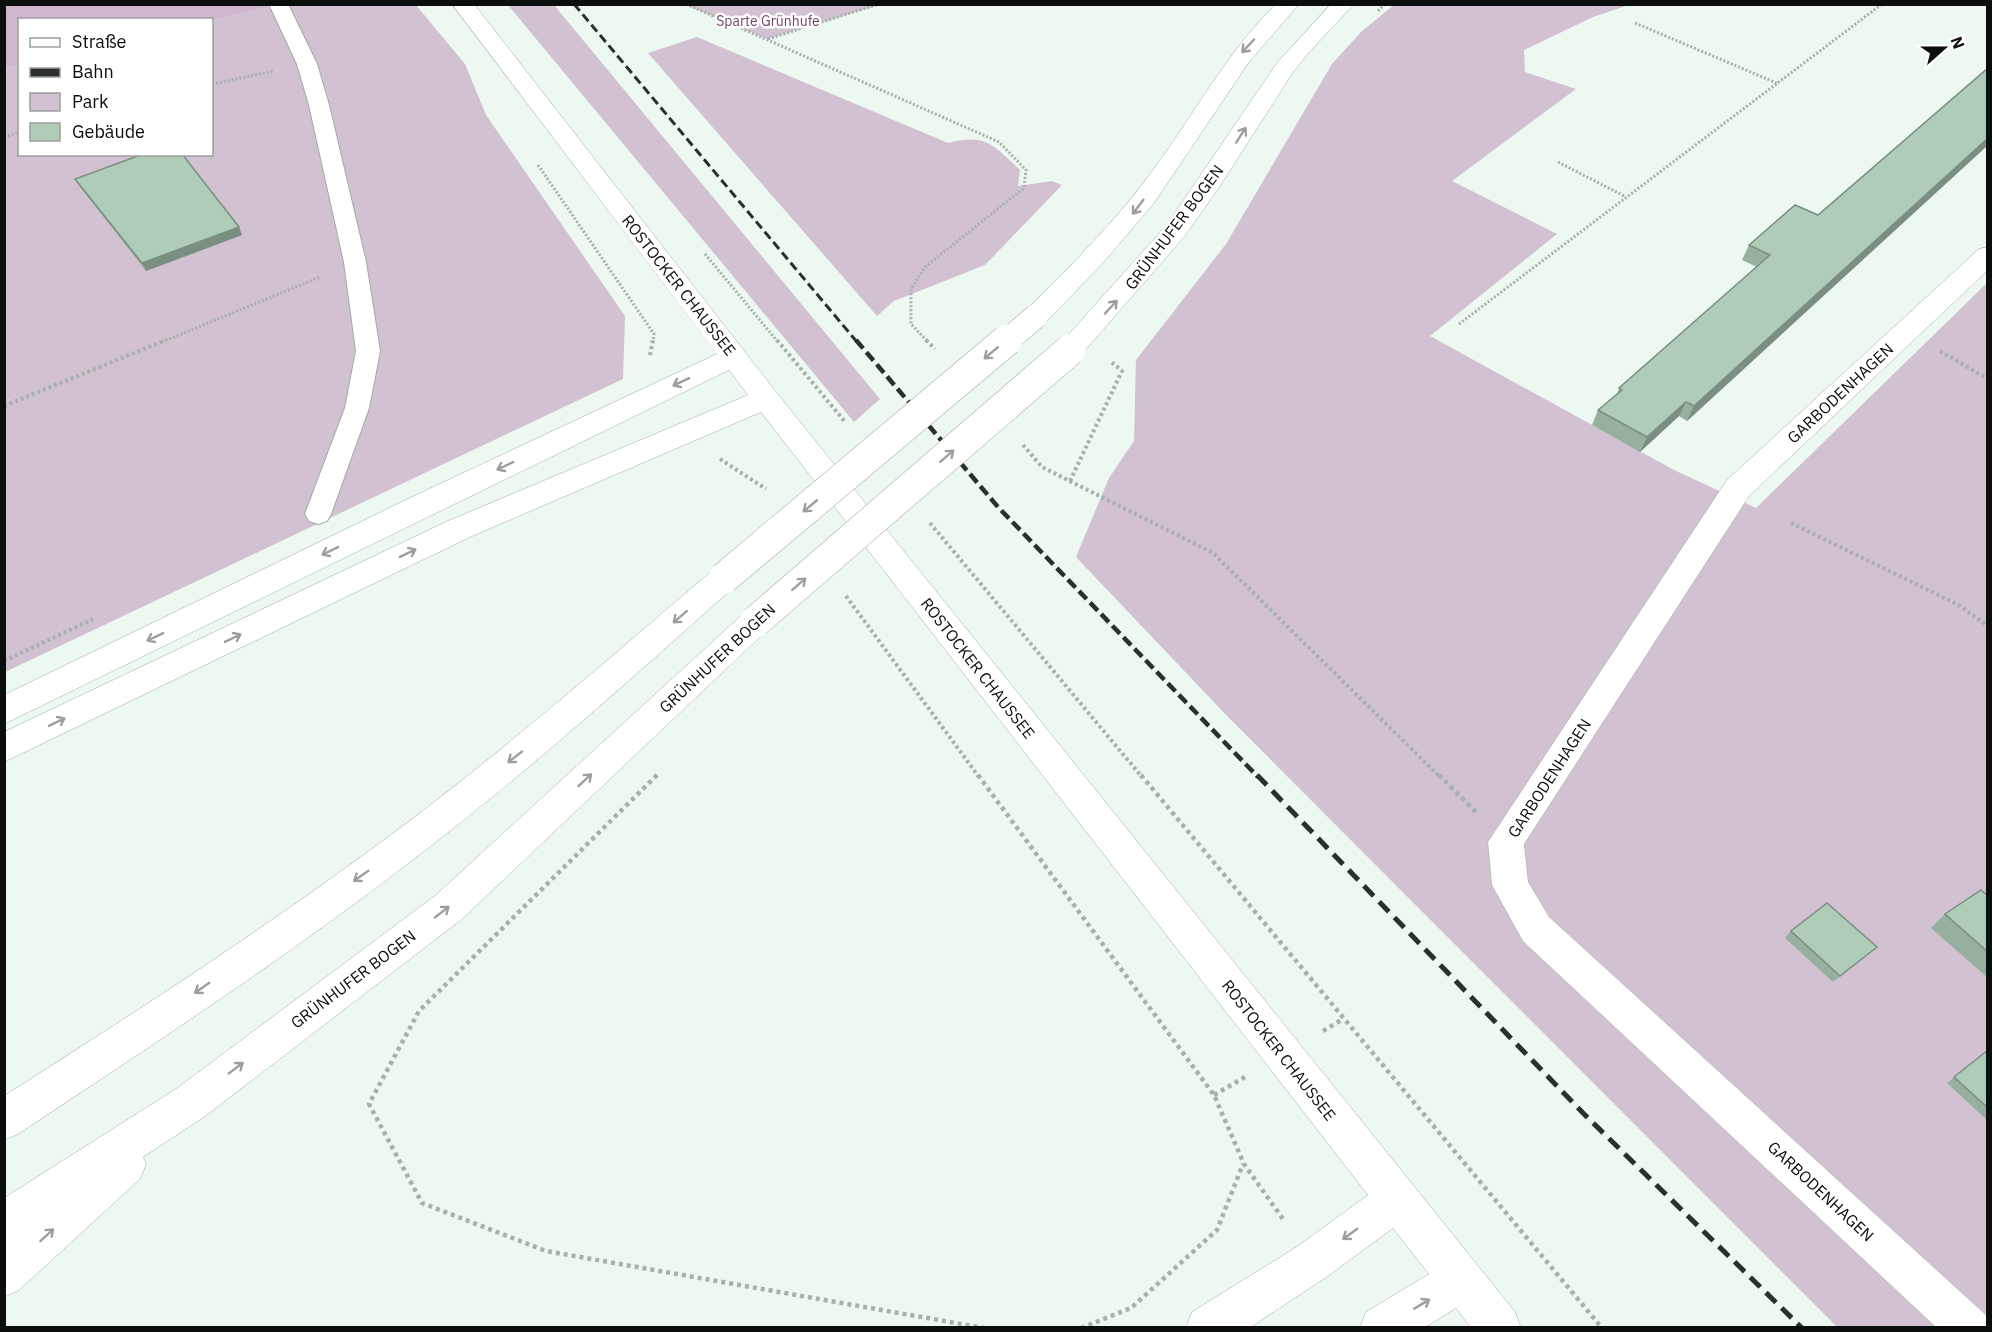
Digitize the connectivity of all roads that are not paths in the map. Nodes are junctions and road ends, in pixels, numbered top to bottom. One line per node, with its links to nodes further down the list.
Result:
1 (278, 4): 8 (lane)
2 (462, 4): 6 (main road, ROSTOCKER CHAUSSEE)
3 (1289, 4): 11 (main road, one-way to 11, bridge)
4 (1344, 4): 13 (main road, GRÜNHUFER BOGEN, one-way to 4, bridge)
5 (1988, 255): 22 (main road, GARBODENHAGEN)
6 (734, 357): 7 (main road, ROSTOCKER CHAUSSEE); 9 (main road, one-way to 9)
7 (766, 399): 10 (main road, one-way to 7); 15 (main road, ROSTOCKER CHAUSSEE)
8 (318, 514)
9 (4, 711)
10 (4, 748)
11 (157, 1020): 12 (main road); 14 (main road)
12 (4, 1096)
13 (190, 1103): 16 (main road, GRÜNHUFER BOGEN); 17 (main road, one-way to 13)
14 (4, 1120)
15 (1397, 1199): 18 (main road, ROSTOCKER CHAUSSEE); 19 (main road, one-way to 19)
16 (4, 1223)
17 (4, 1275)
18 (1461, 1280): 20 (main road, one-way to 18); 21 (main road, ROSTOCKER CHAUSSEE)
19 (1208, 1328)
20 (1382, 1328)
21 (1499, 1328)
22 (1970, 1328)

